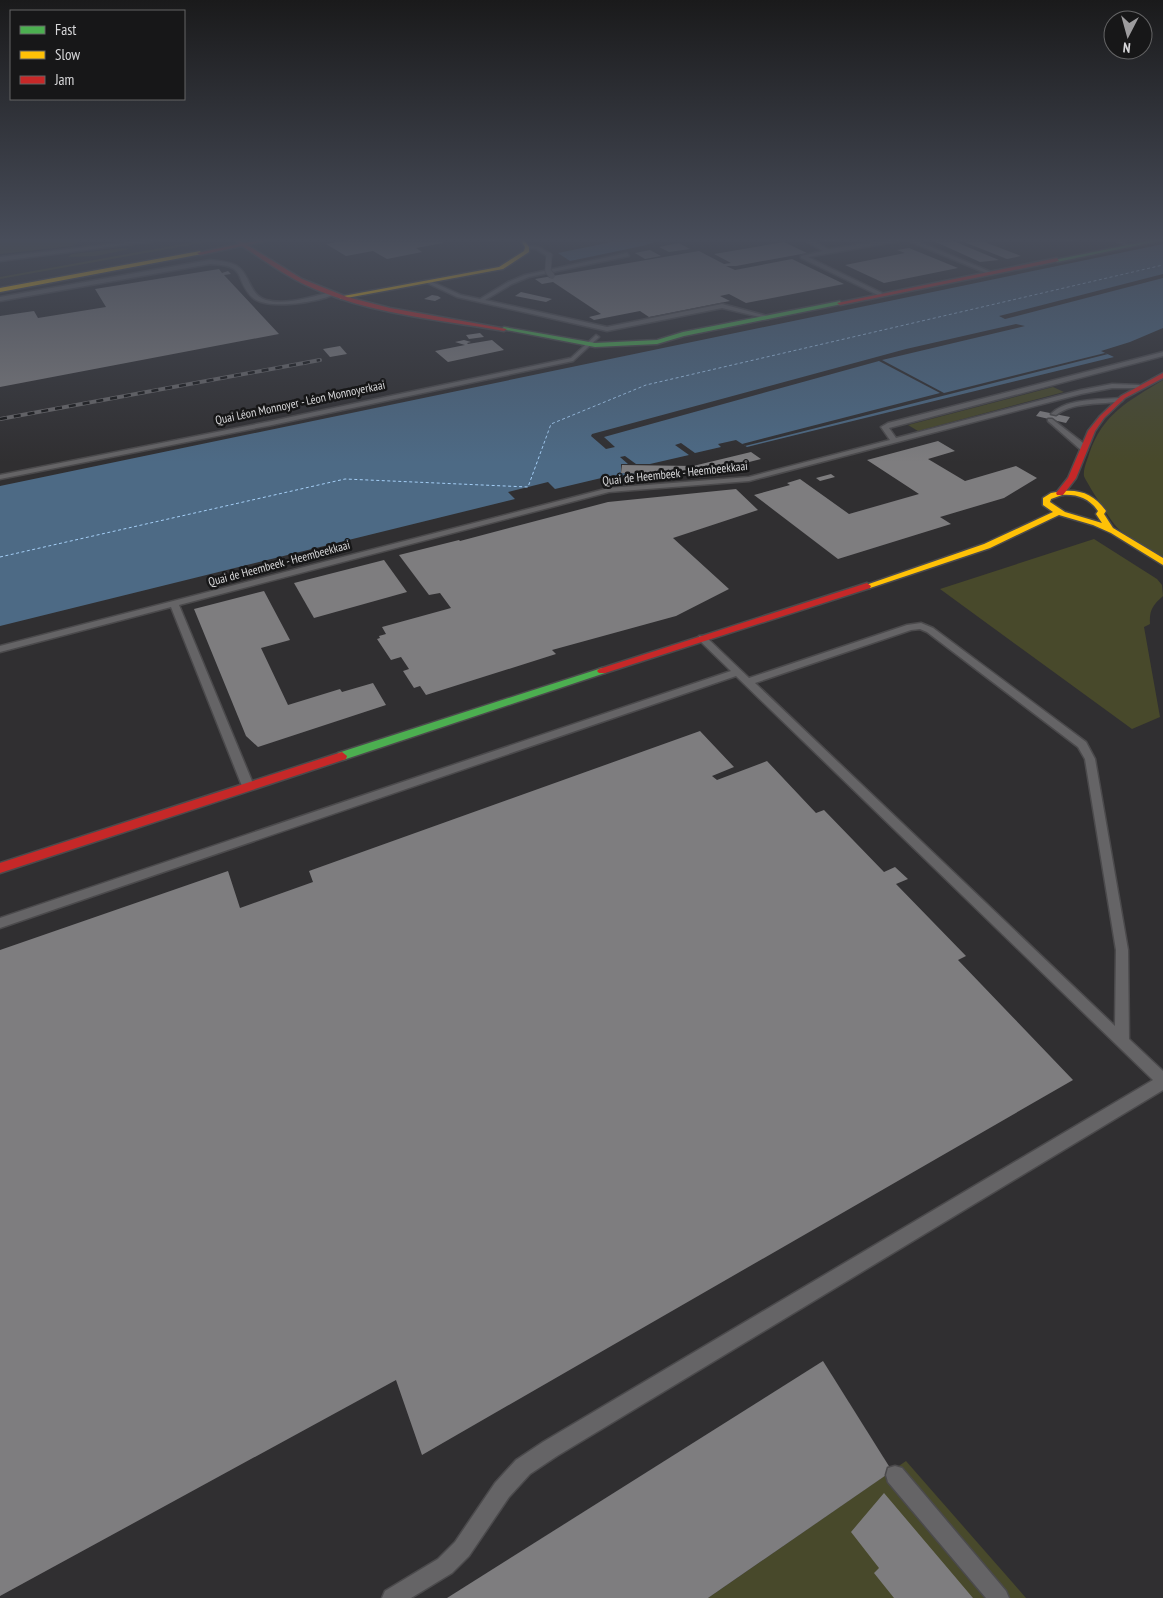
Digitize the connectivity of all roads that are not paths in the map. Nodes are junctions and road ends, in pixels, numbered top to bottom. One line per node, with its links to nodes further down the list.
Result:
1 (415, 313): 8 (main road)
2 (446, 313): 8 (main road)
3 (534, 313): 4 (lane)
4 (688, 313)
5 (749, 313): 7 (lane)
6 (790, 313): 7 (main road)
7 (768, 317): 8 (main road)
8 (592, 340): 16 (lane, Quai Léon Monnoyer - Léon Monnoyerkaai)
9 (1163, 354): 14 (lane)
10 (1163, 375): 11 (main road)
11 (1139, 388): 12 (lane, Quai de Heembeek - Heembeekkaai); 13 (main road)
12 (1091, 389): 13 (lane, Quai de Heembeek - Heembeekkaai); 14 (lane, Quai de Heembeek - Heembeekkaai)
13 (1122, 399): 15 (main road); 15 (lane)
14 (895, 441): 25 (lane, Quai de Heembeek - Heembeekkaai)
15 (1084, 448): 17 (main road)
16 (0, 477)
17 (1072, 478): 18 (main road); 19 (main road)
18 (1060, 493): 19 (main road); 20 (main road)
19 (1090, 498): 21 (main road)
20 (1057, 513): 22 (main road); 26 (main road)
21 (1100, 514): 22 (main road); 23 (main road)
22 (1082, 519): 23 (main road)
23 (1110, 529): 24 (main road)
24 (1163, 562)
25 (174, 604): 27 (lane, Quai de Heembeek - Heembeekkaai); 30 (lane)
26 (702, 638): 28 (lane); 30 (main road)
27 (0, 649)
28 (738, 672): 29 (lane); 32 (lane)
29 (747, 682): 33 (lane); 33 (lane)
30 (248, 786): 31 (main road)
31 (0, 868)
32 (0, 923)
33 (1122, 1042): 34 (lane)
34 (1163, 1082): 36 (lane)
35 (895, 1475): 37 (lane)
36 (392, 1598)
37 (999, 1598)

